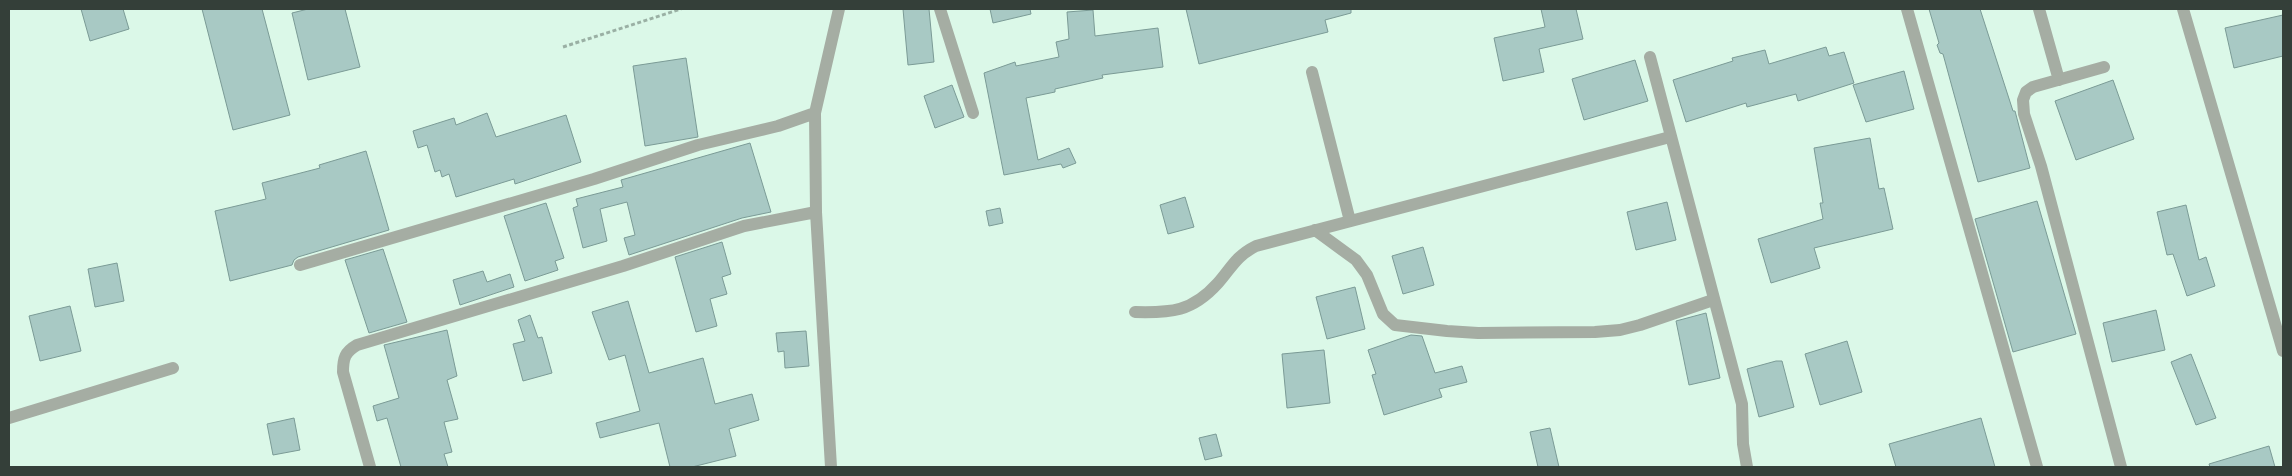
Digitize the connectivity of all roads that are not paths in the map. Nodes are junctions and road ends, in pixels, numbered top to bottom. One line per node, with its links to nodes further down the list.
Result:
1 (839, 9): 10 (street)
2 (940, 9): 11 (street)
3 (1907, 9): 25 (street)
4 (2039, 9): 9 (street)
5 (2183, 9): 19 (street)
6 (1650, 57): 12 (street)
7 (2104, 67): 9 (street)
8 (1312, 72): 14 (street)
9 (2059, 80): 26 (street)
10 (815, 112): 13 (street); 16 (street)
11 (973, 113)
12 (1670, 137): 14 (street); 17 (street)
13 (816, 212): 22 (street); 23 (street)
14 (1350, 221): 15 (street)
15 (1315, 230): 17 (street); 18 (street)
16 (300, 265)
17 (1713, 300): 24 (street)
18 (1135, 312)
19 (2283, 351)
20 (173, 368): 21 (street)
21 (9, 418)
22 (370, 467)
23 (831, 467)
24 (1747, 467)
25 (2037, 467)
26 (2121, 467)

